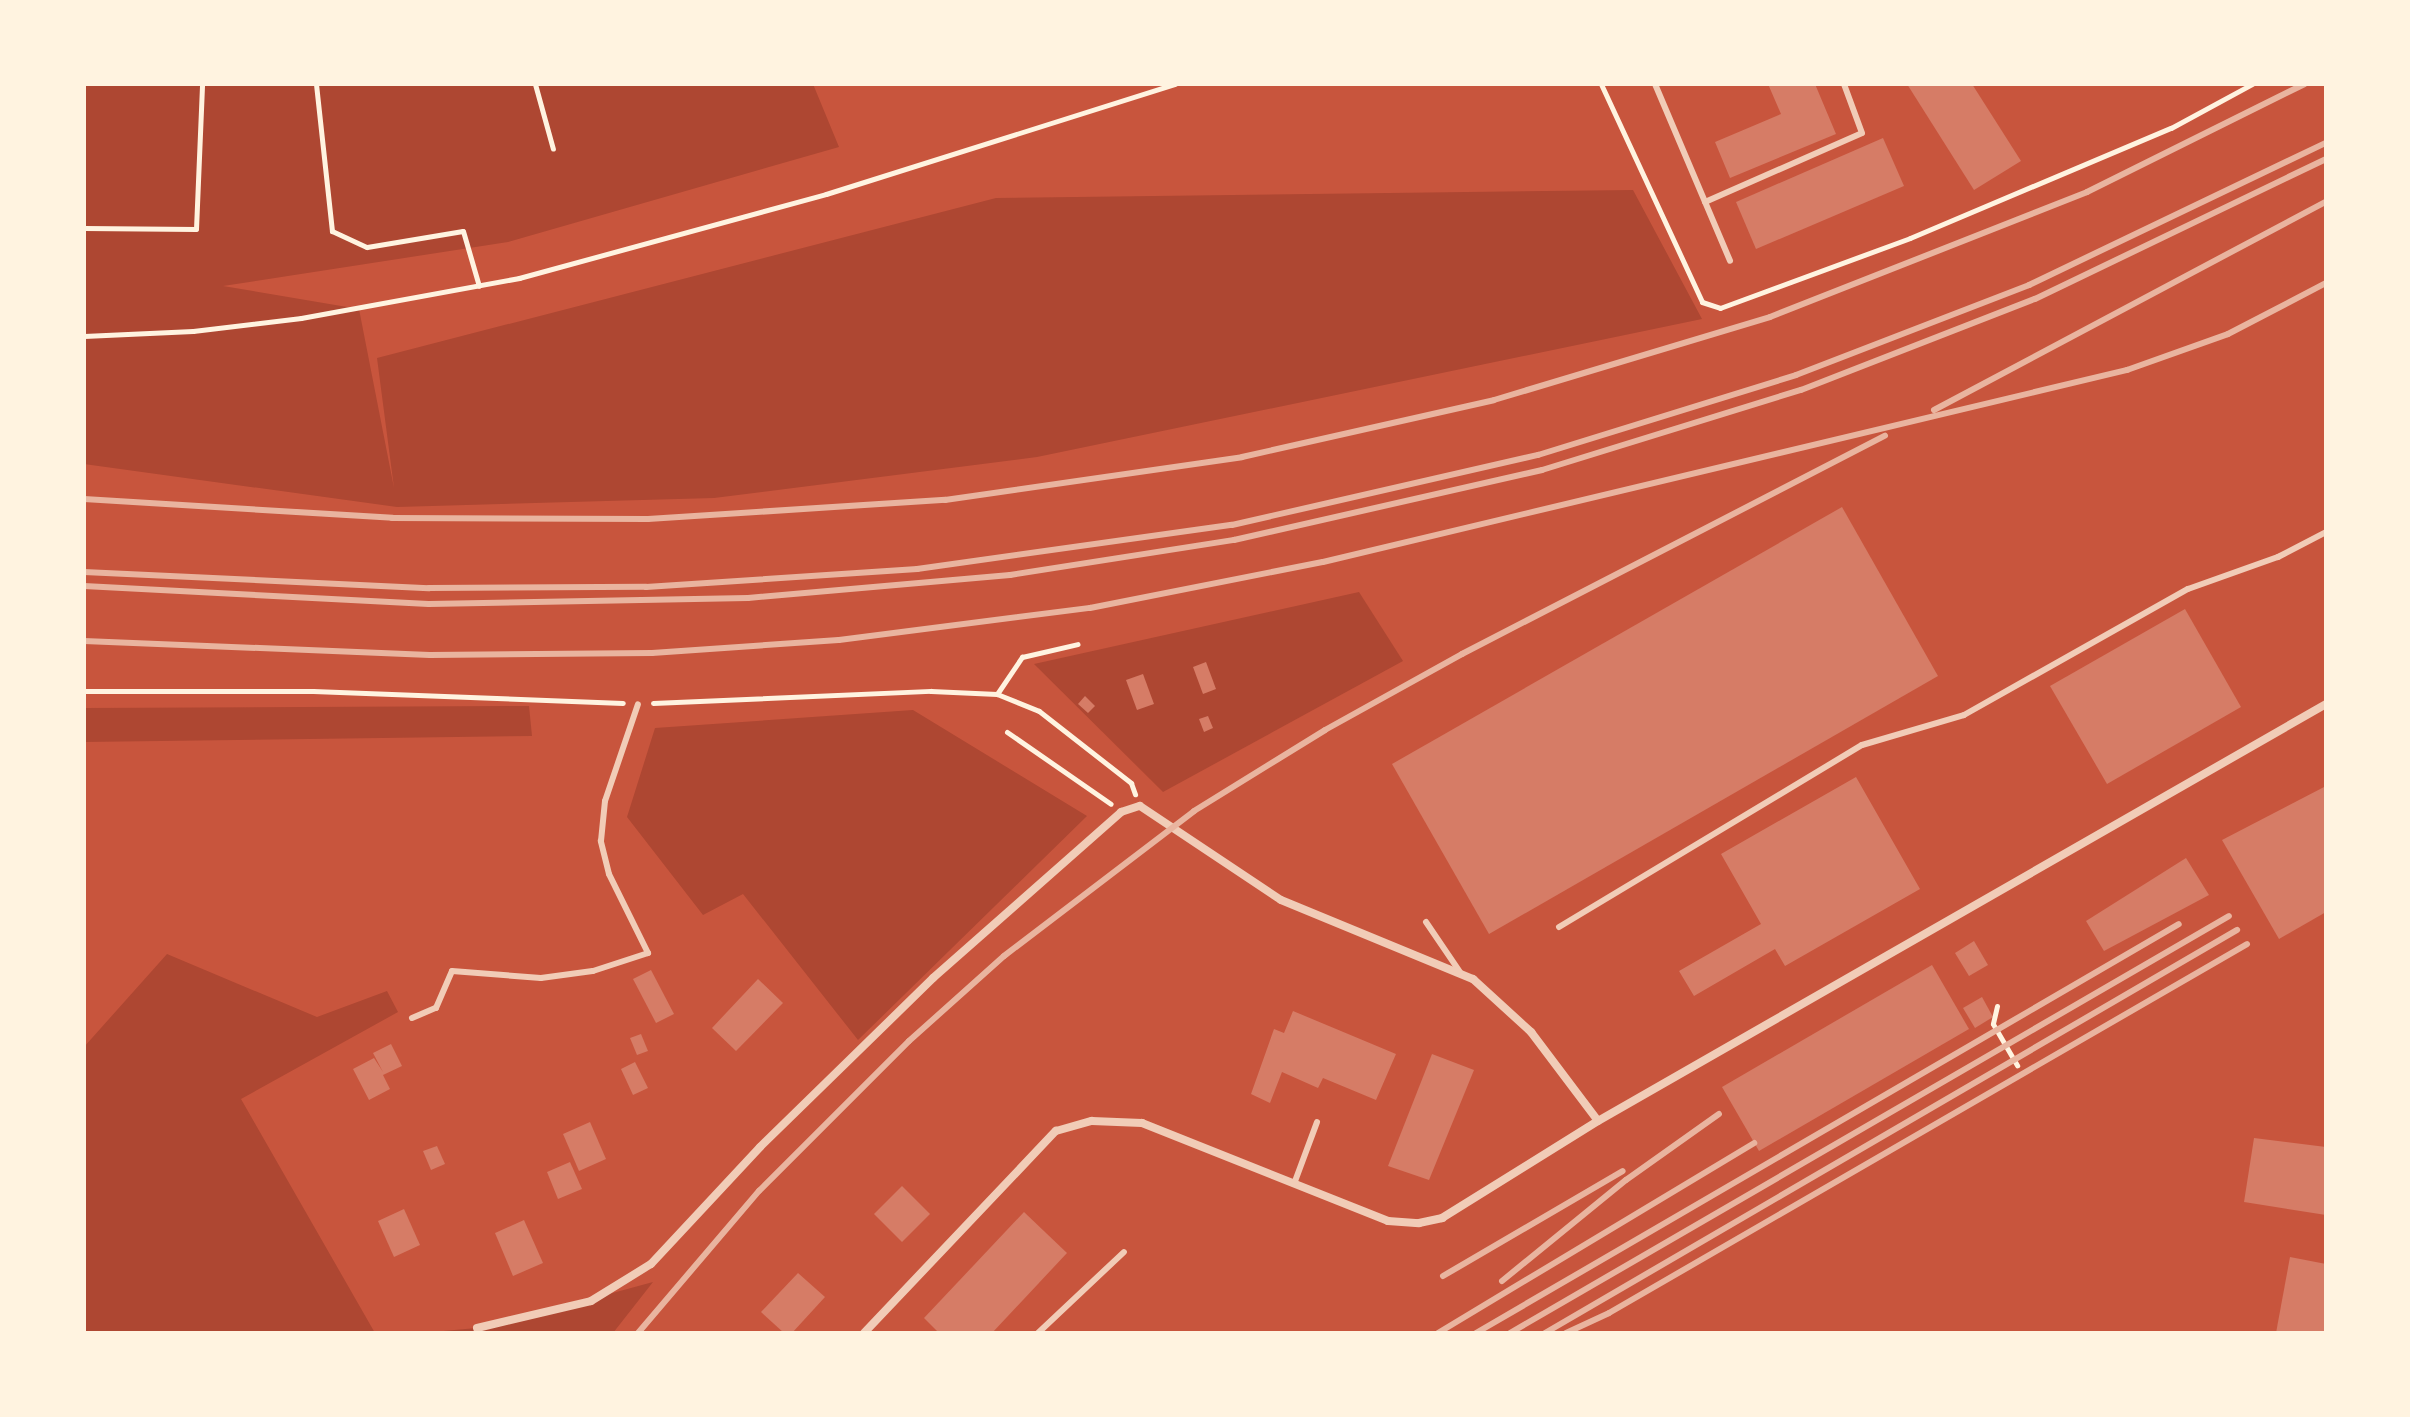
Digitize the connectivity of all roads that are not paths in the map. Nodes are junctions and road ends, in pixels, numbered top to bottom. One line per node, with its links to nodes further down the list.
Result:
1 (1655, 84): 3 (lane)
2 (1844, 84): 3 (lane)
3 (1705, 202): 4 (lane)
4 (1730, 261)
5 (2326, 532): 9 (lane)
6 (638, 704): 11 (lane)
7 (2326, 704): 12 (street)
8 (1426, 922): 10 (lane)
9 (1559, 927)
10 (1461, 974): 12 (street); 16 (street)
11 (412, 1018)
12 (1598, 1121): 14 (street)
13 (1317, 1122): 14 (lane)
14 (1294, 1184): 17 (street)
15 (1124, 1252): 18 (lane)
16 (477, 1328)
17 (864, 1333)
18 (1038, 1333)

